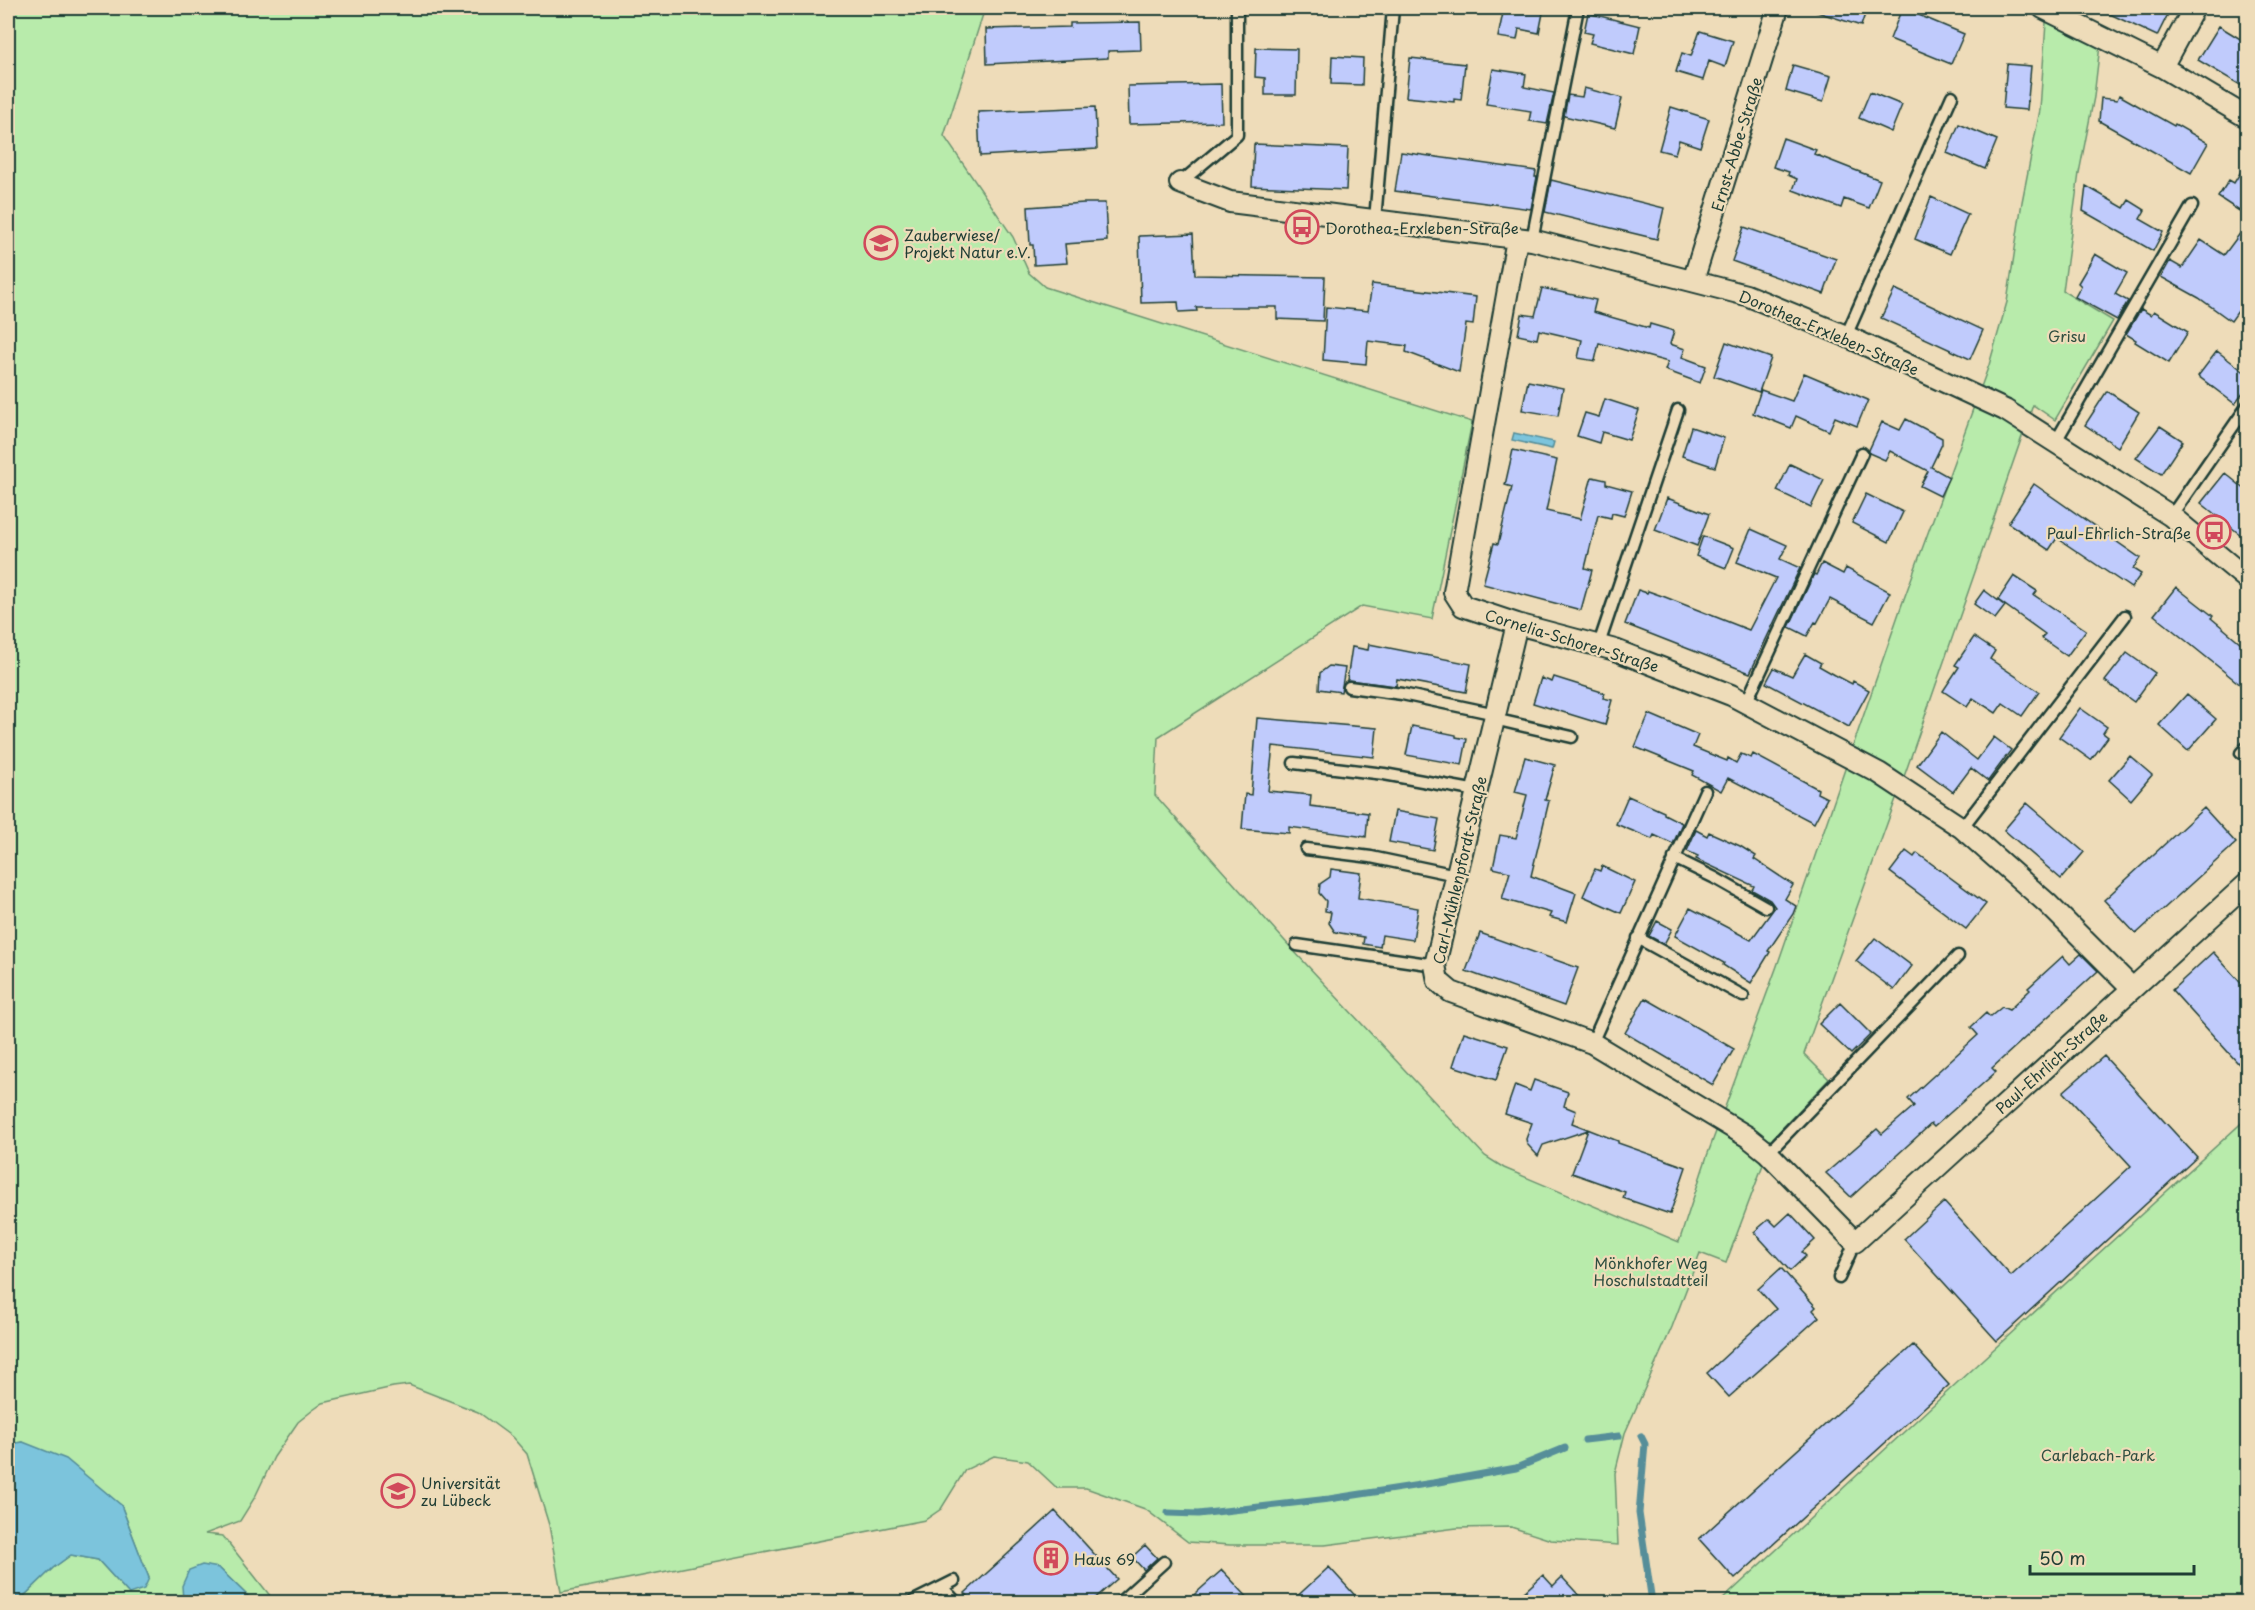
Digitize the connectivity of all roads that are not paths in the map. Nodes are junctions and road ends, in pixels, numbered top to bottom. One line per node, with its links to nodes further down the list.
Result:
1 (1238, 8): 10 (lane)
2 (1393, 8): 12 (lane)
3 (1578, 8): 13 (lane)
4 (1778, 8): 14 (street, Ernst-Abbe-Straße)
5 (2043, 8): 7 (street)
6 (2194, 8): 7 (street)
7 (2162, 67): 9 (street)
8 (1952, 96): 15 (lane)
9 (2247, 118)
10 (1180, 183): 12 (street, Dorothea-Erxleben-Straße)
11 (2192, 206): 18 (lane)
12 (1375, 220): 13 (street, Dorothea-Erxleben-Straße)
13 (1525, 239): 14 (street, Dorothea-Erxleben-Straße); 23 (street, Cornelia-Schorer-Straße)
14 (1693, 281): 15 (street, Dorothea-Erxleben-Straße)
15 (1846, 336): 18 (street, Dorothea-Erxleben-Straße)
16 (2247, 405): 20 (lane)
17 (1678, 410): 24 (lane)
18 (2056, 441): 20 (street, Dorothea-Erxleben-Straße)
19 (1862, 453): 26 (lane)
20 (2170, 516): 21 (street, Dorothea-Erxleben-Straße)
21 (2247, 580)
22 (2126, 616): 32 (lane)
23 (1517, 624): 24 (street, Cornelia-Schorer-Straße); 27 (street, Carl-Mühlenpfordt-Straße)
24 (1598, 647): 26 (street, Cornelia-Schorer-Straße)
25 (1349, 687): 27 (lane)
26 (1746, 703): 32 (street, Cornelia-Schorer-Straße)
27 (1495, 716): 28 (lane); 30 (street, Carl-Mühlenpfordt-Straße)
28 (1572, 737)
29 (1294, 763): 30 (lane)
30 (1477, 791): 35 (street, Carl-Mühlenpfordt-Straße)
31 (1705, 792): 34 (lane)
32 (1962, 828): 42 (street, Cornelia-Schorer-Straße)
33 (1305, 849): 35 (lane)
34 (1674, 858): 37 (lane); 38 (lane)
35 (1456, 875): 41 (street, Carl-Mühlenpfordt-Straße)
36 (2247, 883): 42 (street, Paul-Ehrlich-Straße)
37 (1766, 907)
38 (1638, 938): 43 (lane); 44 (lane)
39 (1297, 945): 41 (lane)
40 (1958, 956): 45 (lane)
41 (1435, 965): 44 (street, Carl-Mühlenpfordt-Straße)
42 (2132, 988): 46 (street, Paul-Ehrlich-Straße)
43 (1743, 996)
44 (1592, 1043): 45 (street, Carl-Mühlenpfordt-Straße)
45 (1768, 1153): 46 (street, Carl-Mühlenpfordt-Straße)
46 (1855, 1242): 47 (lane)
47 (1839, 1278)
48 (1164, 1562): 53 (lane)
49 (954, 1581): 50 (lane)
50 (942, 1587): 51 (lane); 52 (lane)
51 (912, 1602)
52 (956, 1602)
53 (1120, 1602)

